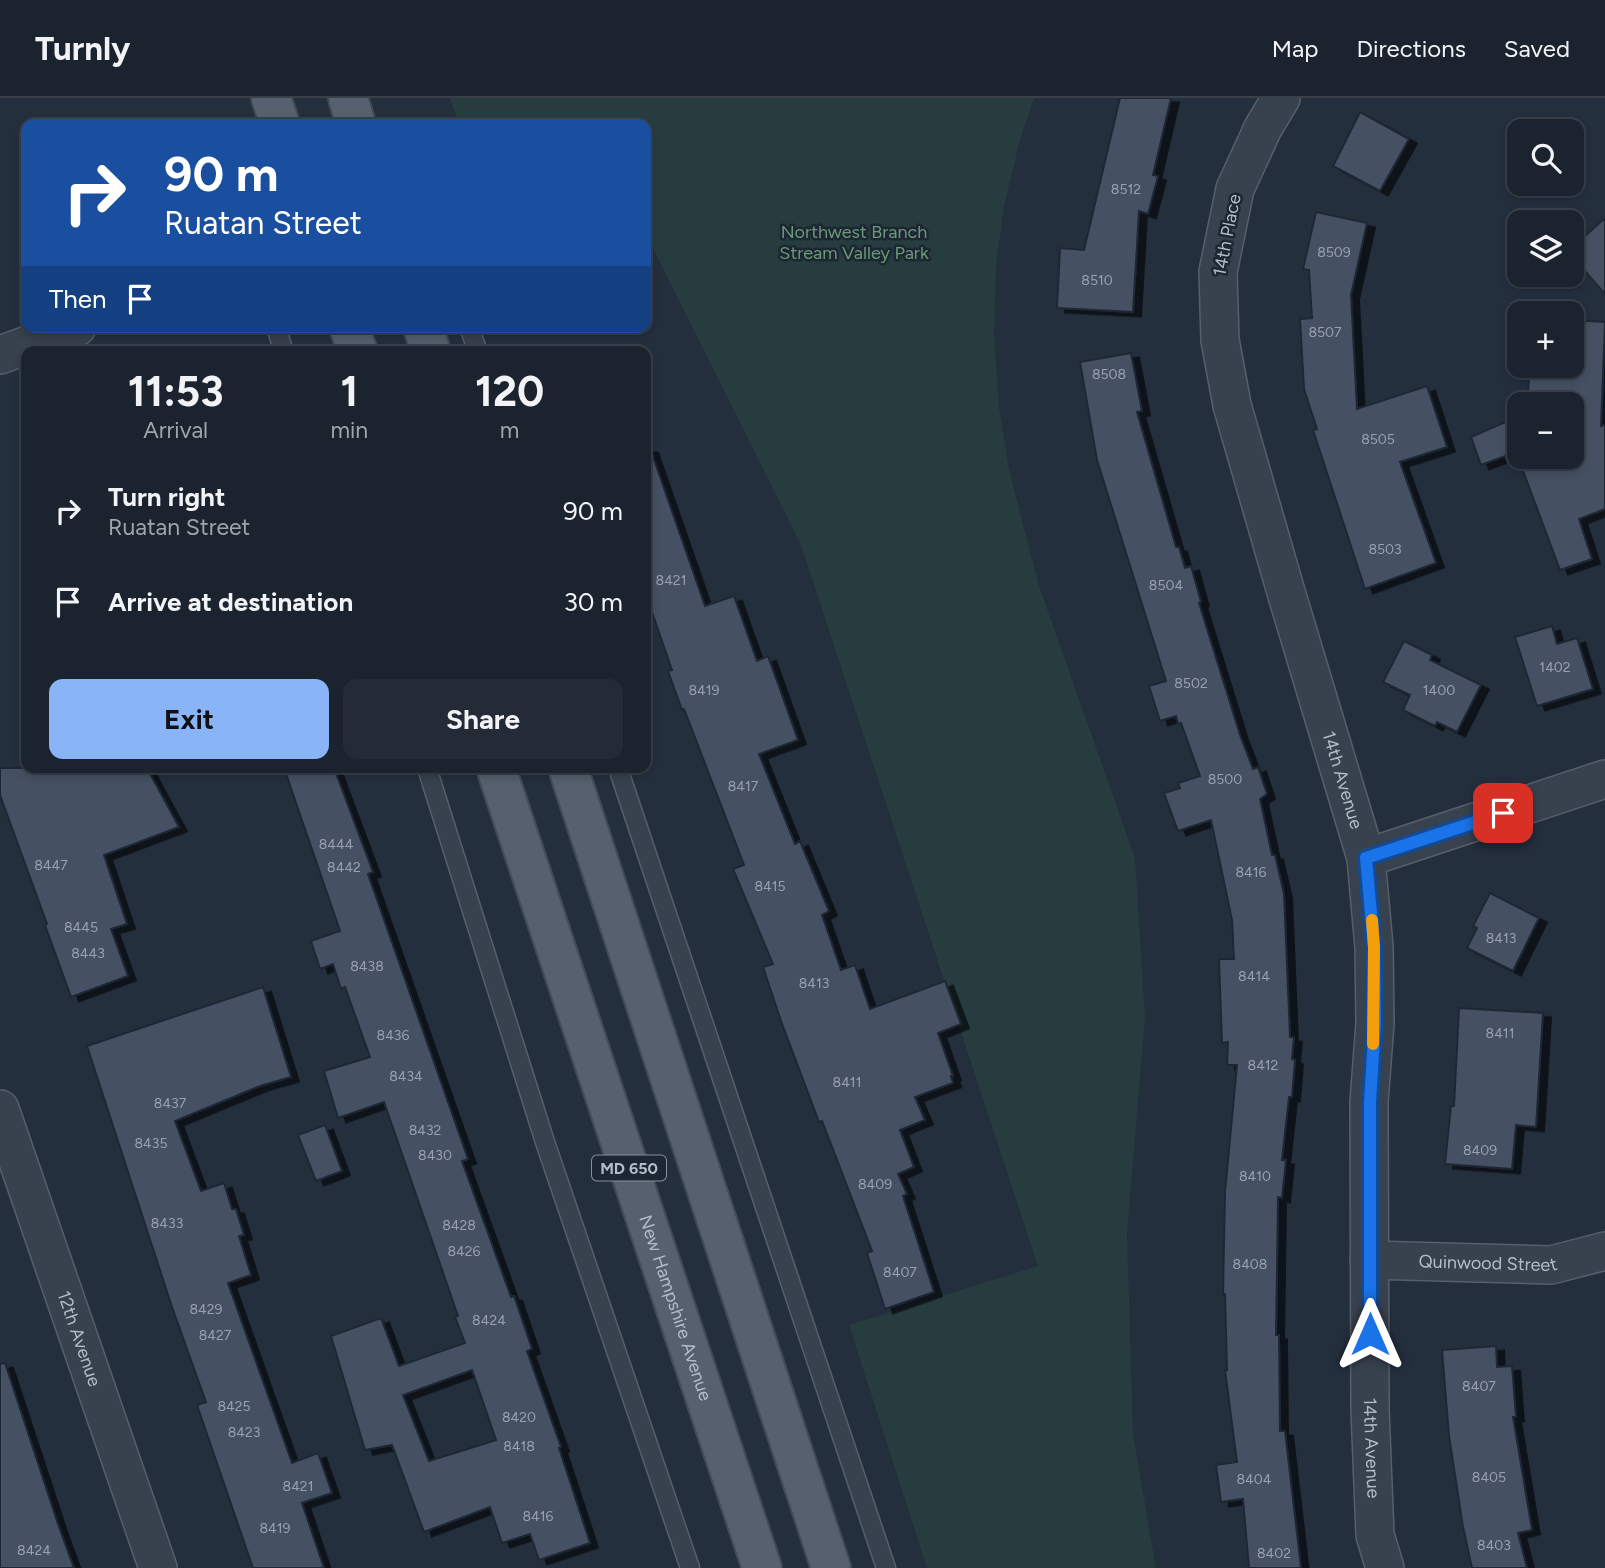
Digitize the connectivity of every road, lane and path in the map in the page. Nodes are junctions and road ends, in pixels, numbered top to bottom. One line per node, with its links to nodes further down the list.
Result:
1 (271, 98): 3 (main road)
2 (1281, 98): 5 (street, 14th Place)
3 (278, 119)
4 (60, 333): 6 (street)
5 (1220, 340): 14 (street, 14th Avenue)
6 (25, 346)
7 (21, 347): 8 (street)
8 (0, 355)
9 (429, 773): 19 (lane)
10 (498, 773): 20 (main road, New Hampshire Avenue / MD 650)
11 (570, 773): 21 (main road)
12 (620, 773): 22 (lane)
13 (1605, 779): 14 (street)
14 (1366, 858): 17 (street, 14th Avenue)
15 (0, 1108): 18 (street, 12th Avenue)
16 (1605, 1251): 17 (street, Quinwood Street)
17 (1369, 1260): 23 (street, 14th Avenue)
18 (158, 1568)
19 (690, 1568)
20 (762, 1568)
21 (831, 1568)
22 (887, 1568)
23 (1385, 1568)

